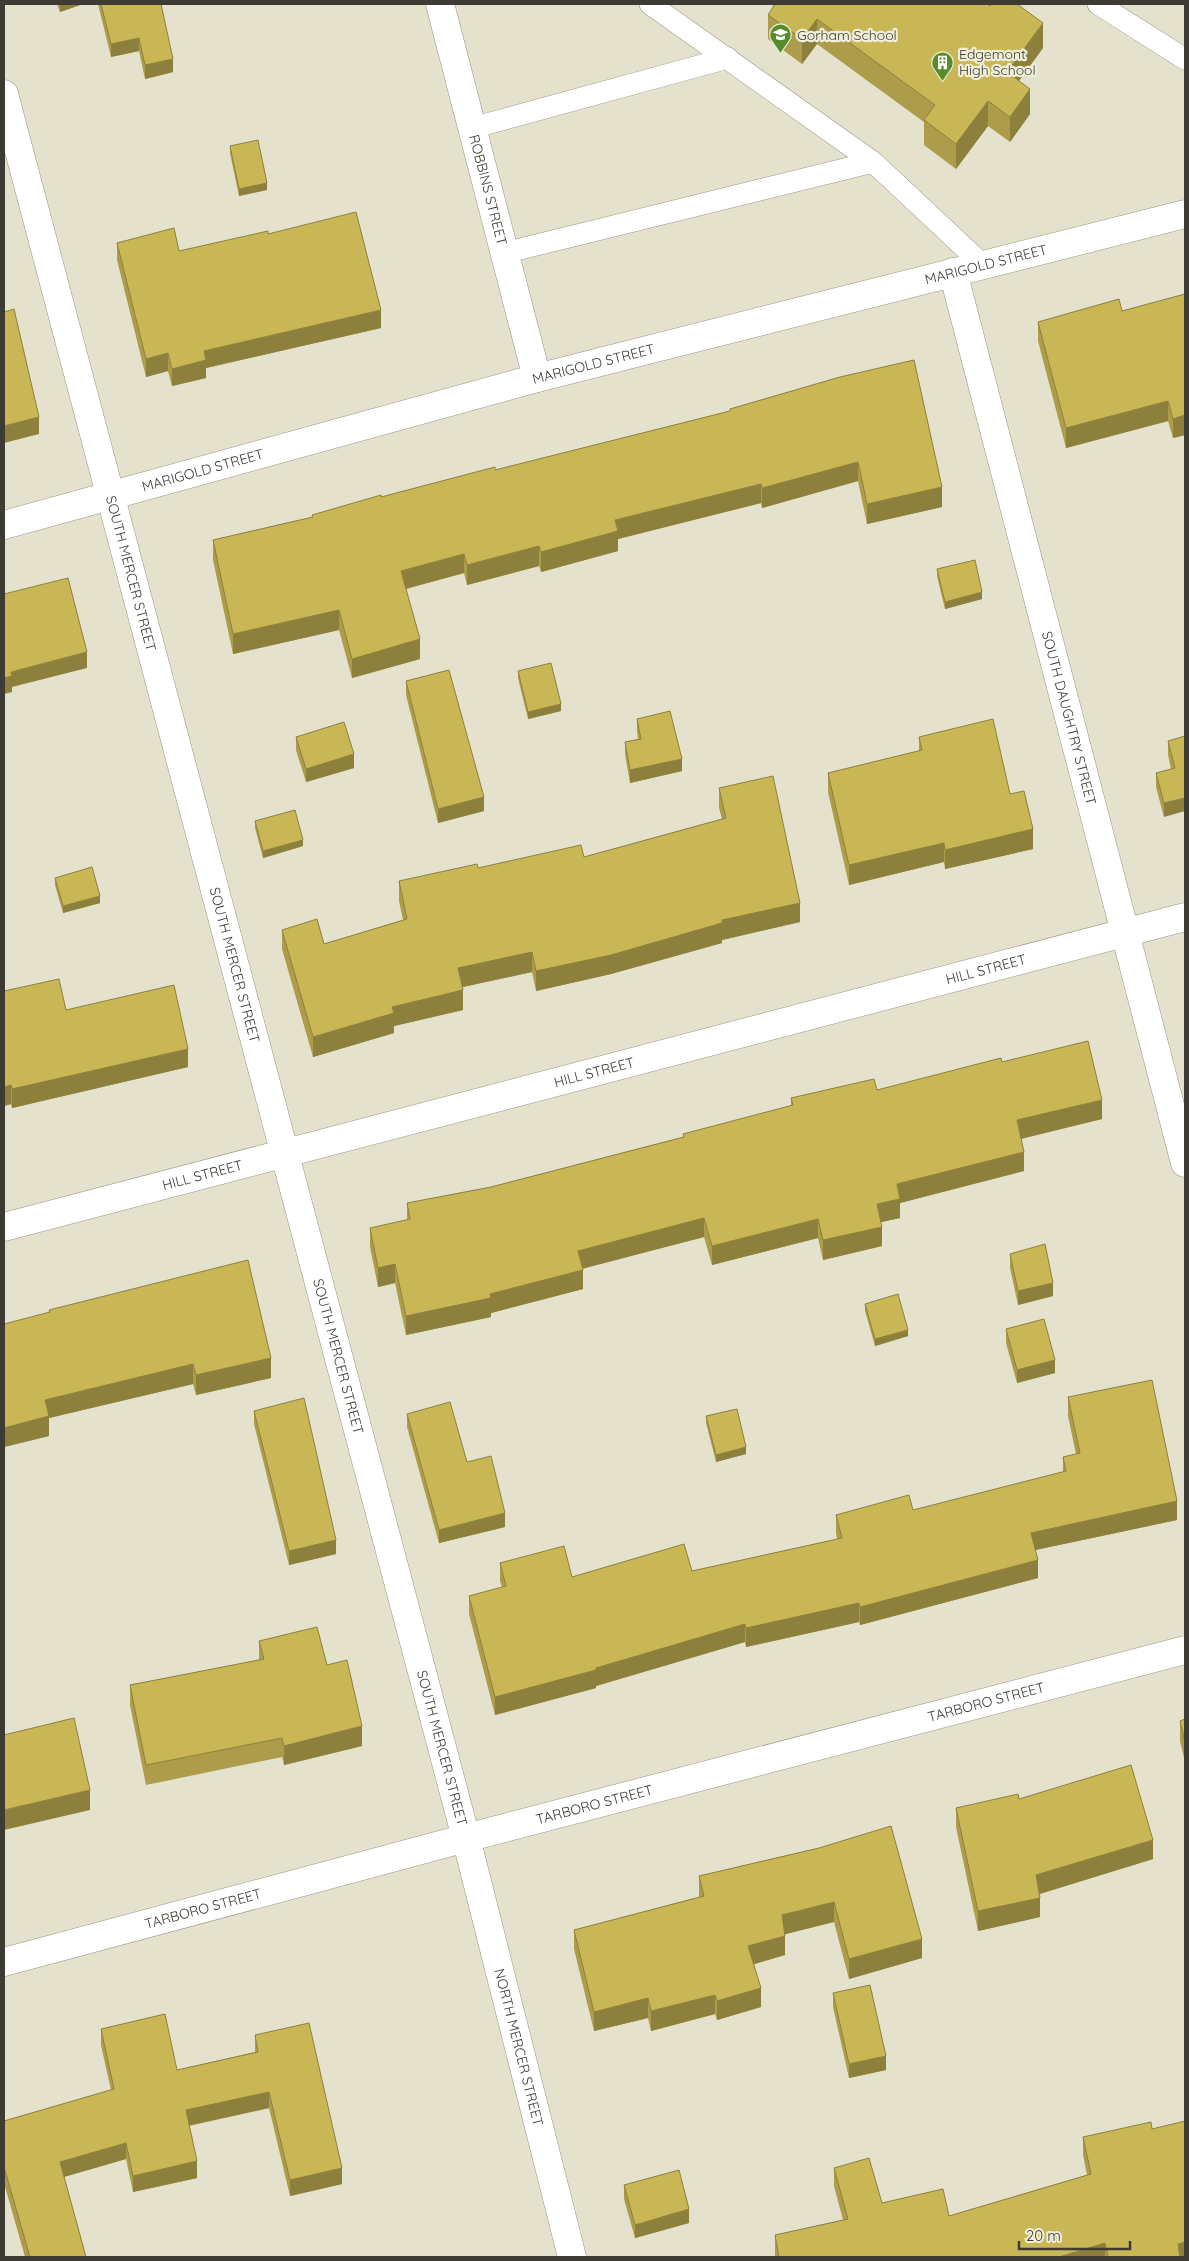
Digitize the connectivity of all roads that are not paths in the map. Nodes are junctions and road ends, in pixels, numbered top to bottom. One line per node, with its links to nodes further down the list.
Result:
1 (440, 4): 7 (street, ROBBINS STREET)
2 (650, 4): 4 (lane)
3 (1098, 4): 5 (lane)
4 (728, 58): 7 (lane); 8 (lane)
5 (1185, 59)
6 (4, 94): 14 (street, SOUTH MERCER STREET)
7 (472, 128): 10 (street, ROBBINS STREET)
8 (873, 162): 10 (lane); 11 (lane)
9 (1185, 214): 11 (street, MARIGOLD STREET)
10 (504, 254): 13 (street, ROBBINS STREET)
11 (983, 265): 12 (street, MARIGOLD STREET)
12 (953, 272): 13 (street, MARIGOLD STREET); 17 (street, SOUTH DAUGHTRY STREET)
13 (537, 378): 14 (street, MARIGOLD STREET)
14 (112, 496): 15 (street, MARIGOLD STREET); 18 (street, SOUTH MERCER STREET)
15 (4, 525)
16 (1185, 917): 17 (street, HILL STREET)
17 (1125, 932): 18 (street, HILL STREET); 19 (street, SOUTH DAUGHTRY STREET)
18 (283, 1154): 20 (street, HILL STREET); 22 (street, SOUTH MERCER STREET)
19 (1185, 1163)
20 (4, 1227)
21 (1185, 1650): 22 (street, TARBORO STREET)
22 (466, 1838): 23 (street, TARBORO STREET); 24 (street, NORTH MERCER STREET)
23 (4, 1962)
24 (572, 2257)

